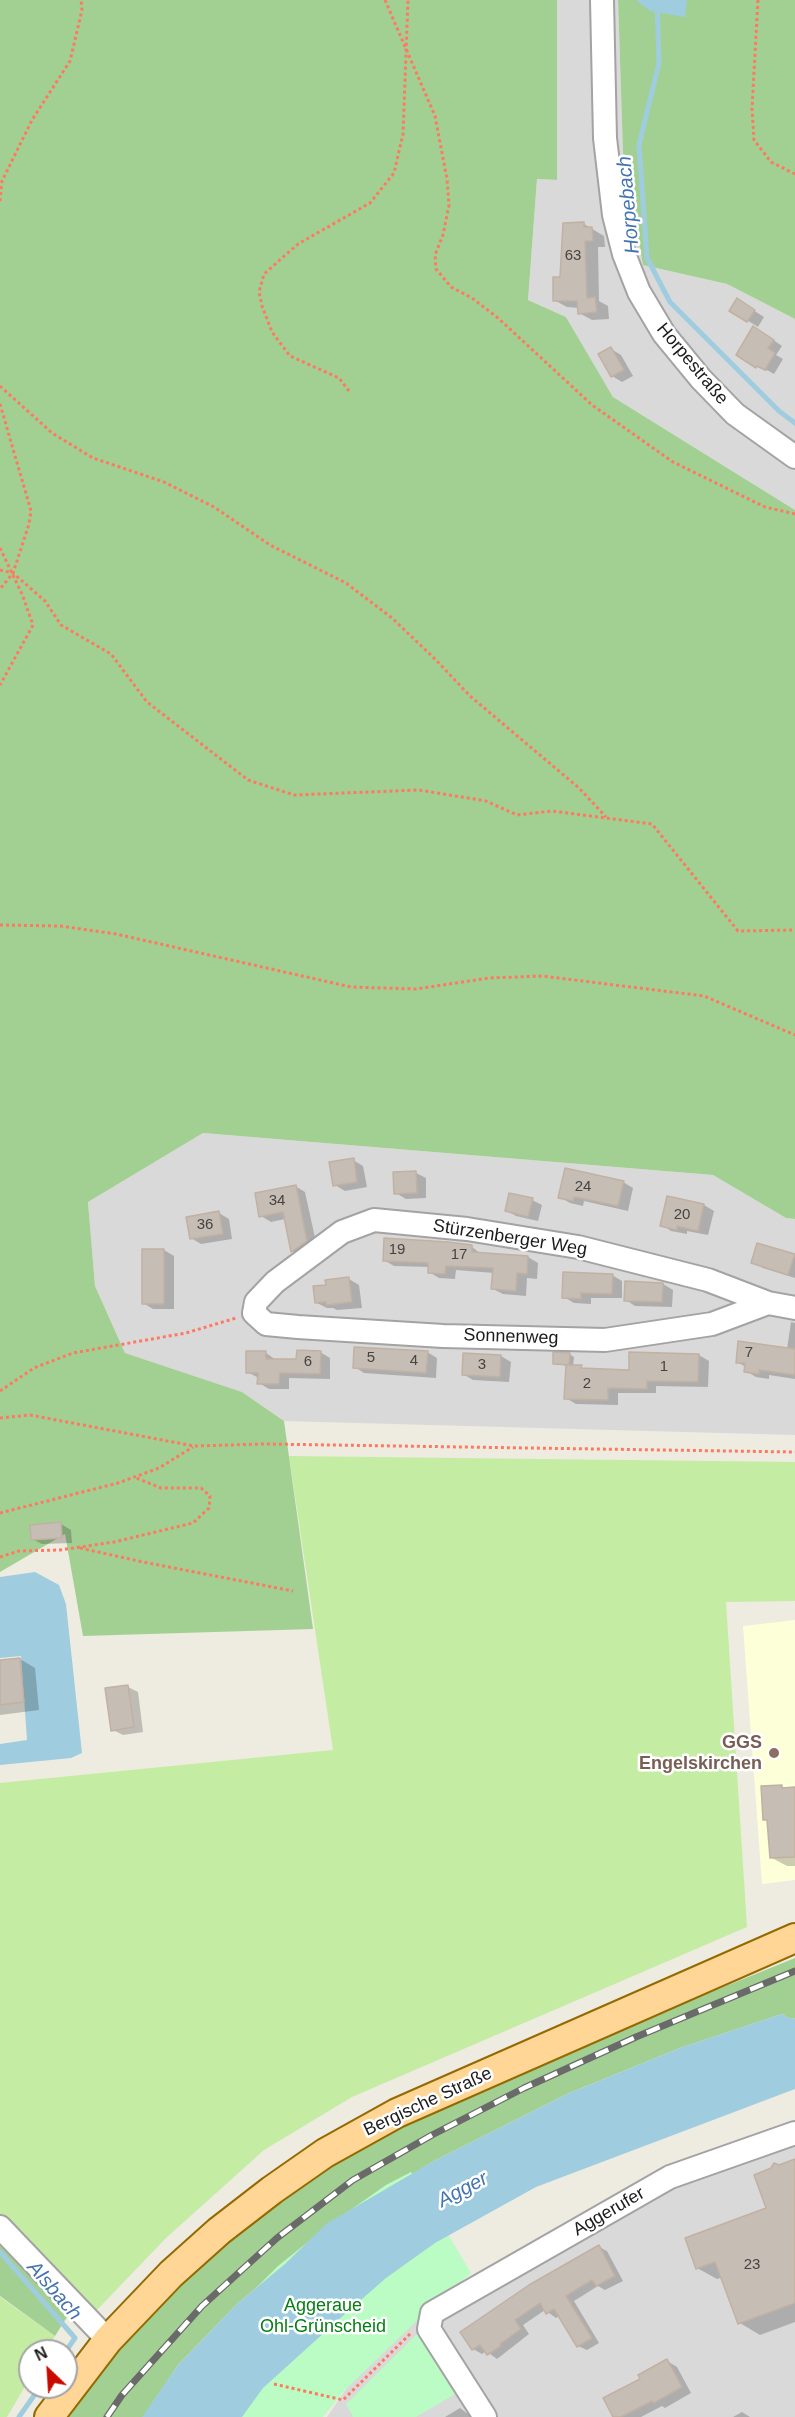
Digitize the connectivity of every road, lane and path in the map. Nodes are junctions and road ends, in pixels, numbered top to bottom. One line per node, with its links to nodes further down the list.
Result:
1 (81, 0): 8 (path)
2 (385, 0): 6 (path)
3 (408, 0): 6 (path)
4 (602, 0): 12 (street, Horpestraße)
5 (758, 0): 7 (path)
6 (406, 51): 10 (path); 13 (path)
7 (795, 174)
8 (0, 201)
9 (0, 386): 19 (path)
10 (349, 391)
11 (0, 404): 16 (path)
12 (795, 457)
13 (795, 514)
14 (0, 548): 16 (path)
15 (0, 570): 16 (path)
16 (13, 573): 17 (path); 18 (path); 19 (path)
17 (0, 589)
18 (0, 685)
19 (607, 818): 21 (path)
20 (0, 926): 22 (path)
21 (795, 930)
22 (795, 1035)
23 (768, 1303): 24 (street, Stürzenberger Weg); 25 (street, Sonnenweg); 25 (street, Stürzenberger Weg)
24 (795, 1308)
25 (254, 1314): 26 (path)
26 (0, 1391)
27 (0, 1418): 28 (path)
28 (194, 1446): 29 (path); 30 (path)
29 (795, 1452)
30 (134, 1477): 31 (path); 32 (path)
31 (0, 1513)
32 (78, 1547): 33 (path); 34 (path)
33 (0, 1557)
34 (293, 1591)
35 (795, 1938): 39 (main road, Bergische Straße)
36 (795, 2133): 38 (street, Aggerufer)
37 (0, 2227): 39 (street)
38 (432, 2313): 40 (path); 42 (street)
39 (108, 2340): 41 (main road, Bergische Straße)
40 (274, 2384)
41 (49, 2417)
42 (485, 2417)

